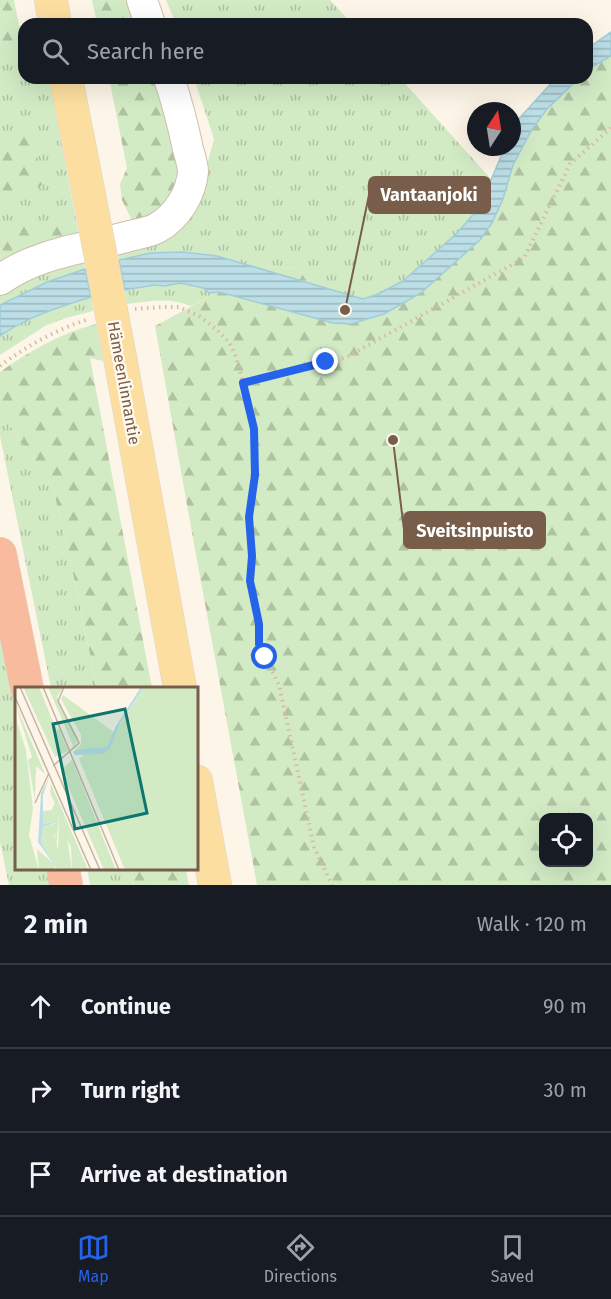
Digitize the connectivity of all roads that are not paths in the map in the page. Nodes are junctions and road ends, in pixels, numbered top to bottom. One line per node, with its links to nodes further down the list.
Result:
1 (51, 0): 3 (main road)
2 (141, 0): 4 (lane)
3 (54, 18)
4 (148, 18)
5 (67, 84): 10 (main road, Hämeenlinnantie, bridge)
6 (171, 84): 7 (lane)
7 (0, 280)
8 (0, 554): 9 (highway)
9 (27, 687)
10 (180, 687)
11 (198, 792): 14 (main road)
12 (63, 870): 13 (highway)
13 (66, 885)
14 (215, 885)

